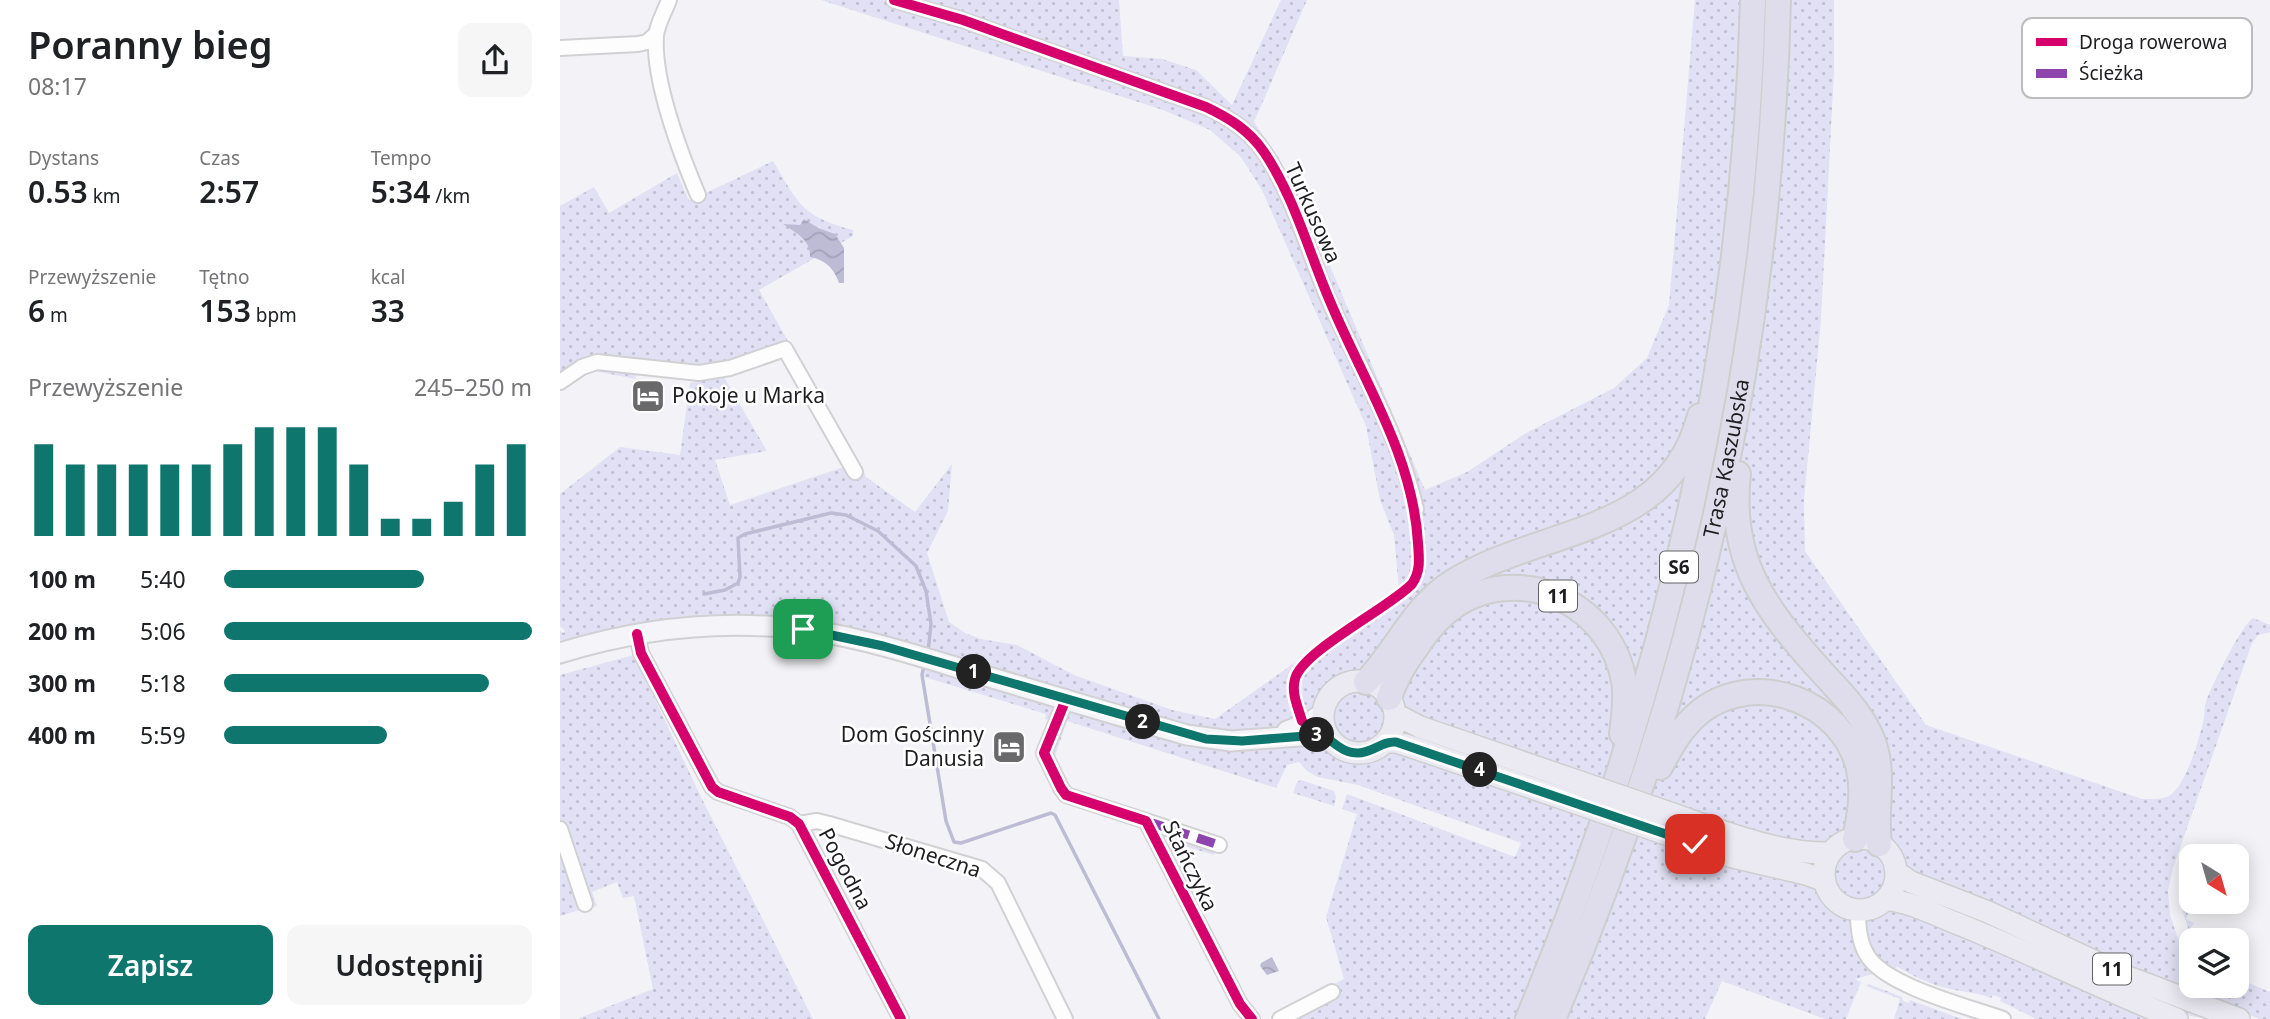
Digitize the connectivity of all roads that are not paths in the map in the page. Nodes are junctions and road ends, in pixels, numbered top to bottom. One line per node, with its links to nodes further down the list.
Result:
1 (669, 0): 5 (street)
2 (894, 0): 12 (street, Turkusowa)
3 (1752, 0): 8 (highway, Trasa Kaszubska / S6)
4 (1778, 0): 10 (highway, Trasa Kaszubska / S6)
5 (656, 34): 6 (street); 7 (street)
6 (560, 48)
7 (698, 195)
8 (1724, 339): 15 (highway); 22 (highway, Trasa Kaszubska / S6)
9 (560, 382): 11 (street)
10 (1741, 389): 27 (highway, Trasa Kaszubska / S6); 30 (highway)
11 (855, 472)
12 (1416, 509)
13 (637, 634): 14 (main road); 16 (main road); 26 (street, Pogodna)
14 (560, 653)
15 (1366, 682): 17 (main road); 18 (main road)
16 (1066, 699): 20 (main road); 24 (street, Stańczyka)
17 (1392, 706): 21 (main road); 22 (highway, 11); 23 (main road)
18 (1323, 713): 19 (main road); 20 (main road)
19 (1329, 737): 20 (main road); 21 (main road)
20 (1263, 740)
21 (1385, 742): 23 (main road)
22 (1614, 790): 43 (highway, Trasa Kaszubska / S6)
23 (1577, 792): 25 (main road, bridge)
24 (1146, 821): 31 (street, Stańczyka); 41 (street, Stańczyka)
25 (1663, 822): 32 (main road); 34 (main road)
26 (799, 824): 39 (street, Pogodna); 40 (street, Słoneczna)
27 (1629, 825): 29 (highway); 44 (highway, Trasa Kaszubska / S6)
28 (560, 829): 36 (street)
29 (1855, 839): 30 (main road); 32 (main road)
30 (1879, 844): 33 (main road)
31 (1219, 845)
32 (1831, 853): 34 (main road)
33 (1896, 872): 35 (main road); 47 (main road, 11)
34 (1825, 881): 37 (main road)
35 (1886, 900): 37 (main road); 46 (main road, 11)
36 (585, 904)
37 (1858, 911): 45 (street)
38 (1332, 992): 42 (street)
39 (901, 1019)
40 (1065, 1019)
41 (1252, 1019)
42 (1280, 1019)
43 (1528, 1019)
44 (1553, 1019)
45 (2003, 1019)
46 (2177, 1019)
47 (2239, 1019)

